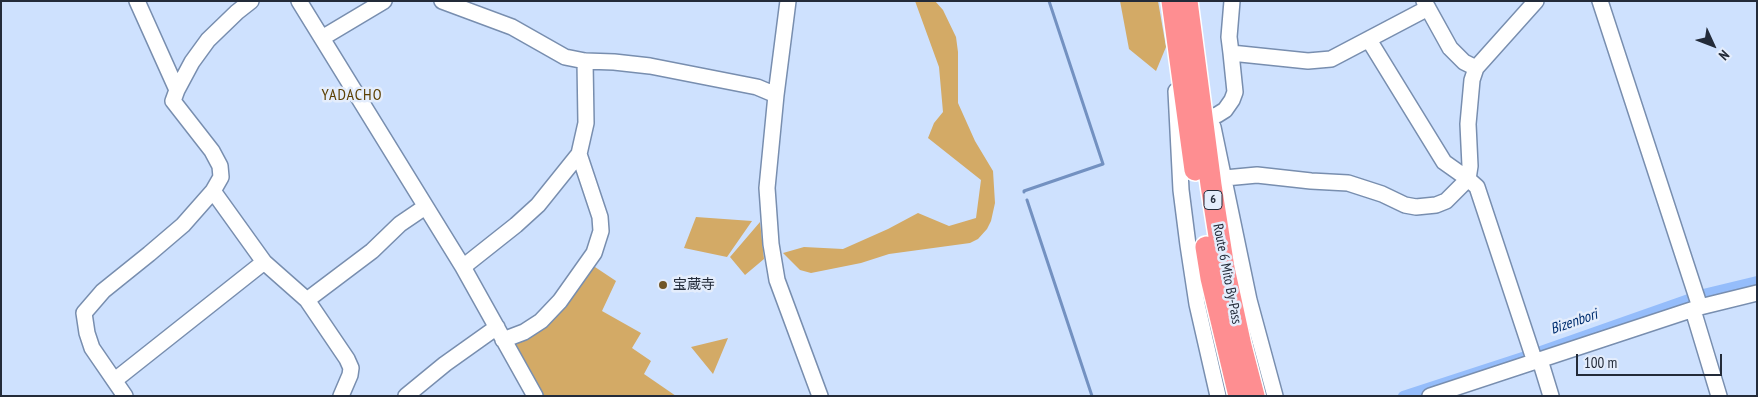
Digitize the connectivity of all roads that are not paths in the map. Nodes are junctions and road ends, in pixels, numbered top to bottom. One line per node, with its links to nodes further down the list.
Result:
1 (137, 1): 19 (street)
2 (251, 1): 19 (street)
3 (299, 1): 14 (street)
4 (384, 1): 14 (street)
5 (442, 1): 17 (street)
6 (788, 1): 20 (street)
7 (1172, 1): 13 (highway, Route 6 Mito By-Pass / 6)
8 (1187, 1): 21 (highway, Route 6 Mito By-Pass / 6)
9 (1232, 1): 16 (street)
10 (1536, 1): 18 (street)
11 (1600, 1): 31 (street)
12 (1426, 5): 15 (street); 18 (street)
13 (1175, 24): 40 (street); 41 (highway, Route 6 Mito By-Pass / 6)
14 (322, 38): 26 (street)
15 (1369, 40): 16 (street); 24 (street)
16 (1231, 53): 21 (street)
17 (585, 62): 20 (street); 22 (street)
18 (1476, 68): 24 (street)
19 (177, 90): 25 (street)
20 (776, 95): 39 (street)
21 (1203, 118): 23 (street); 42 (highway, Route 6 Mito By-Pass / 6)
22 (579, 154): 28 (street); 32 (street)
23 (1225, 178): 24 (street); 43 (street)
24 (1468, 179): 33 (street)
25 (213, 191): 27 (street); 34 (street)
26 (425, 207): 28 (street); 30 (street)
27 (264, 262): 30 (street); 34 (street)
28 (463, 267): 32 (street)
29 (1757, 293): 31 (street)
30 (307, 300): 36 (street)
31 (1696, 303): 33 (street); 46 (street)
32 (500, 333): 37 (street); 38 (street)
33 (1535, 357): 44 (street); 45 (street)
34 (115, 380): 35 (street)
35 (125, 396)
36 (342, 396)
37 (406, 396)
38 (535, 396)
39 (820, 396)
40 (1218, 396)
41 (1239, 396)
42 (1254, 396)
43 (1275, 396)
44 (1430, 396)
45 (1551, 396)
46 (1719, 396)

